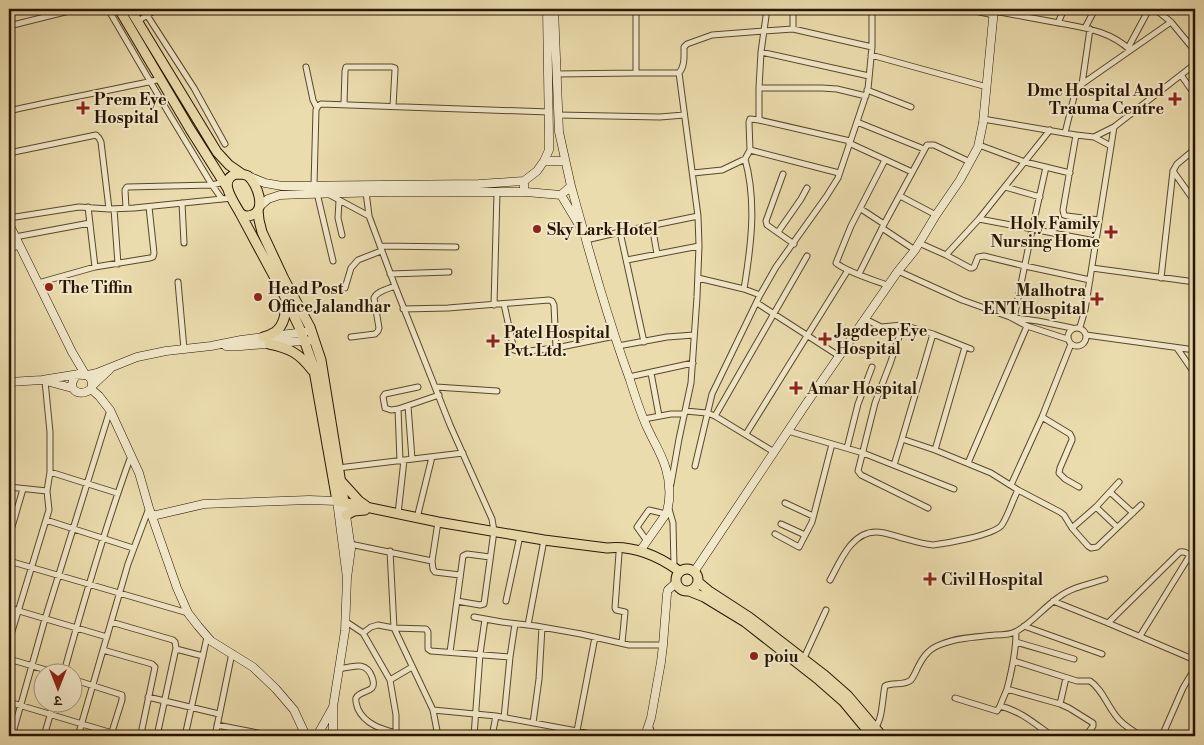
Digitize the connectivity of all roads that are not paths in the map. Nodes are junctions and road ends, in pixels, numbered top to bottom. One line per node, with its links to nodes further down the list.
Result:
1 (77, 9): 23 (street)
2 (108, 9): 40 (street)
3 (118, 9): 39 (main road)
4 (130, 9): 20 (main road)
5 (143, 9): 19 (street)
6 (157, 9): 19 (street)
7 (547, 9): 52 (street)
8 (554, 9): 36 (street)
9 (636, 9): 34 (street)
10 (767, 9): 26 (street)
11 (793, 9): 24 (street)
12 (872, 9): 27 (street)
13 (965, 9): 18 (street)
14 (1064, 9): 22 (street)
15 (1094, 9): 25 (street)
16 (1149, 9): 28 (street)
17 (1155, 9): 21 (street)
18 (994, 12): 22 (street); 42 (street)
19 (147, 15): 20 (street); 64 (street)
20 (138, 21): 84 (main road)
21 (1171, 22): 28 (street); 29 (street)
22 (1058, 23): 25 (street)
23 (9, 26)
24 (793, 29): 26 (street); 27 (street)
25 (1088, 29): 28 (street); 41 (street)
26 (764, 31): 30 (street); 35 (street)
27 (872, 47): 31 (street)
28 (1129, 49): 41 (street)
29 (1195, 51)
30 (761, 52): 37 (street); 43 (street)
31 (871, 55): 37 (street); 42 (street)
32 (1195, 64): 38 (street)
33 (306, 67): 50 (street)
34 (636, 73): 35 (street); 36 (street)
35 (679, 73): 54 (street)
36 (556, 74): 53 (street)
37 (870, 76): 44 (street)
38 (1181, 76): 45 (street); 58 (street)
39 (160, 79): 40 (street); 88 (main road)
40 (150, 82): 51 (street); 86 (street)
41 (1082, 84): 60 (street)
42 (986, 87): 55 (street)
43 (758, 88): 46 (street); 56 (street)
44 (867, 90): 46 (street); 49 (street)
45 (1195, 95)
46 (866, 96): 57 (street)
47 (344, 104): 48 (street); 48 (street); 50 (street)
48 (393, 106): 52 (street)
49 (911, 107)
50 (317, 108): 87 (street)
51 (9, 111)
52 (549, 112): 73 (street)
53 (558, 115): 54 (street); 74 (street)
54 (684, 115): 80 (street)
55 (983, 119): 59 (street); 65 (street)
56 (759, 120): 63 (street); 69 (street)
57 (857, 122): 63 (street); 67 (street)
58 (1114, 127): 62 (street); 66 (street)
59 (1050, 130): 60 (street); 76 (street)
60 (1065, 133): 61 (street)
61 (1076, 135): 62 (street); 82 (street)
62 (1094, 137): 66 (street)
63 (850, 142): 72 (street); 81 (street)
64 (224, 144)
65 (978, 145): 75 (street); 76 (street)
66 (1110, 146): 119 (street)
67 (924, 149): 75 (street); 79 (street)
68 (1195, 149): 78 (street)
69 (750, 150): 71 (street); 81 (street)
70 (9, 153): 111 (street)
71 (745, 159): 80 (street); 163 (street)
72 (885, 160): 79 (street); 112 (street)
73 (544, 161): 74 (street); 85 (street)
74 (565, 161): 89 (street)
75 (970, 162): 114 (street)
76 (1026, 162): 77 (street); 91 (street)
77 (1046, 167): 82 (street); 101 (street)
78 (1173, 171): 97 (street); 155 (street)
79 (912, 172): 100 (street)
80 (693, 173): 116 (street)
81 (839, 173): 133 (street)
82 (1070, 173): 119 (street)
83 (783, 174): 126 (street)
84 (245, 175): 87 (street); 88 (main road); 110 (main road)
85 (524, 181): 87 (street); 95 (street)
86 (212, 185): 88 (street); 103 (street); 109 (street)
87 (314, 185)
88 (226, 186): 102 (main road)
89 (571, 186): 99 (street); 129 (street)
90 (807, 188): 126 (street)
91 (1005, 188): 101 (street); 118 (street)
92 (1195, 188): 97 (street)
93 (366, 192): 94 (street); 96 (street); 115 (street)
94 (497, 192): 95 (street); 167 (street)
95 (526, 192): 99 (street)
96 (327, 193): 98 (street); 104 (street)
97 (1189, 193): 105 (street)
98 (317, 194): 110 (street); 144 (street)
99 (561, 195): 129 (street)
100 (900, 196): 114 (street); 123 (street)
101 (1040, 197): 124 (street)
102 (232, 198): 103 (street); 113 (main road)
103 (222, 199): 106 (street)
104 (339, 201): 115 (street); 127 (street)
105 (1195, 202)
106 (182, 203): 108 (street); 131 (street)
107 (88, 207): 111 (street); 117 (street); 120 (street)
108 (149, 207): 109 (street); 145 (street)
109 (126, 208): 111 (street)
110 (259, 208): 113 (main road); 181 (main road)
111 (112, 209): 145 (street)
112 (861, 209): 123 (street); 149 (street)
113 (240, 213): 165 (main road)
114 (936, 215): 132 (street)
115 (369, 216): 138 (street)
116 (698, 216): 122 (street); 135 (street)
117 (9, 218)
118 (979, 219): 124 (street); 141 (street)
119 (1099, 220): 130 (street)
120 (90, 223): 128 (street); 147 (street)
121 (9, 224): 128 (street)
122 (652, 225): 125 (street); 140 (street)
123 (883, 226): 139 (street); 153 (street)
124 (1032, 230): 130 (street); 146 (street)
125 (620, 232): 129 (street); 143 (street)
126 (778, 232): 133 (street)
127 (342, 235)
128 (15, 237): 134 (street)
129 (585, 237): 182 (street)
130 (1095, 241): 148 (street)
131 (184, 243)
132 (919, 243): 139 (street); 141 (street)
133 (794, 244): 164 (street)
134 (19, 246): 137 (street); 159 (street)
135 (699, 246): 140 (street); 154 (street)
136 (456, 247): 138 (street)
137 (9, 249)
138 (380, 249): 152 (street); 162 (street)
139 (915, 250): 150 (street)
140 (657, 254): 143 (street)
141 (946, 255): 146 (street)
142 (807, 256): 170 (street)
143 (626, 260): 186 (street)
144 (333, 261)
145 (118, 264): 147 (street)
146 (1025, 266): 156 (street); 171 (street)
147 (95, 267): 159 (street)
148 (1092, 268): 155 (street); 156 (street)
149 (848, 270): 153 (street); 177 (street)
150 (898, 271): 161 (street); 171 (street)
151 (449, 272): 152 (street)
152 (390, 274): 160 (street)
153 (859, 274): 161 (street)
154 (698, 278): 163 (street); 179 (street)
155 (1161, 278): 158 (street)
156 (1090, 280): 175 (street)
157 (178, 282): 190 (street)
158 (1195, 282)
159 (38, 283): 195 (street)
160 (395, 286): 169 (street); 183 (street)
161 (888, 286): 172 (street)
162 (345, 288)
163 (744, 289): 164 (street)
164 (760, 296): 166 (street)
165 (286, 300): 181 (main road); 185 (main road)
166 (757, 303): 170 (street); 217 (street)
167 (494, 304): 168 (street); 169 (street)
168 (504, 304): 191 (street); 191 (street)
169 (404, 309): 208 (street)
170 (774, 314): 177 (street); 219 (street)
171 (1012, 318): 174 (street); 176 (street)
172 (865, 319): 173 (street); 196 (street)
173 (903, 325): 178 (street); 230 (street)
174 (1028, 326): 184 (street); 235 (street)
175 (1080, 327): 176 (street); 180 (street)
176 (1072, 328): 184 (street)
177 (808, 334): 196 (street); 223 (street)
178 (933, 334): 189 (street); 224 (street)
179 (694, 335): 186 (street); 197 (street)
180 (1086, 335): 187 (street); 192 (street)
181 (308, 336): 185 (street); 201 (main road); 238 (main road)
182 (616, 336): 188 (street); 191 (street)
183 (352, 337)
184 (1067, 339): 187 (street)
185 (266, 341): 190 (street); 201 (main road)
186 (644, 342): 188 (street)
187 (1071, 344): 220 (street)
188 (618, 346): 204 (street)
189 (964, 347): 193 (street); 227 (street)
190 (184, 348): 198 (street)
191 (556, 348)
192 (1176, 348): 194 (street); 202 (street)
193 (971, 349)
194 (1195, 350)
195 (72, 352): 203 (street); 203 (street)
196 (839, 356): 222 (street)
197 (693, 363): 200 (street); 216 (street)
198 (113, 366): 203 (street); 207 (street)
199 (872, 367): 226 (street)
200 (651, 373): 204 (street); 218 (street)
201 (315, 374): 253 (main road)
202 (1195, 374)
203 (79, 375): 205 (street); 207 (street); 209 (street)
204 (629, 377): 221 (street)
205 (44, 381): 206 (street); 209 (street); 239 (street)
206 (9, 382)
207 (92, 387): 209 (street); 215 (street)
208 (436, 387): 211 (street); 212 (street)
209 (72, 388)
210 (418, 388): 214 (street)
211 (497, 391)
212 (439, 396): 213 (street); 229 (street)
213 (408, 406): 214 (street); 233 (street)
214 (398, 409): 234 (street)
215 (110, 410): 231 (street); 242 (street)
216 (685, 412): 217 (street); 218 (street); 252 (street)
217 (708, 412): 219 (street); 237 (street)
218 (659, 416): 221 (street)
219 (715, 416): 223 (street)
220 (1042, 416): 243 (street); 245 (street)
221 (644, 419): 252 (street)
222 (788, 431): 225 (street); 228 (street)
223 (746, 434): 228 (street)
224 (902, 439): 227 (street); 236 (street)
225 (832, 444): 226 (street); 265 (street)
226 (847, 448): 230 (street)
227 (935, 450): 235 (street)
228 (774, 452): 293 (street)
229 (463, 453): 232 (street); 273 (street)
230 (863, 453): 236 (street); 258 (street)
231 (131, 456): 251 (street); 261 (street)
232 (432, 457): 233 (street); 266 (street)
233 (412, 459): 234 (street)
234 (402, 461): 238 (street); 263 (street)
235 (968, 463): 243 (street)
236 (894, 465): 247 (street)
237 (695, 466)
238 (338, 468): 240 (main road)
239 (50, 472): 242 (street); 249 (street)
240 (340, 480): 253 (main road); 257 (main road)
241 (1119, 482): 250 (street)
242 (86, 484): 251 (street); 272 (street)
243 (1011, 485): 248 (street)
244 (9, 486): 246 (street)
245 (1078, 487)
246 (23, 489): 249 (street); 277 (street)
247 (954, 489)
248 (1018, 490): 271 (street); 299 (street)
249 (46, 491): 267 (street)
250 (1110, 492): 256 (street); 262 (street)
251 (117, 494): 278 (street)
252 (669, 494): 260 (street)
253 (340, 502): 257 (main road); 261 (street); 264 (street); 297 (street)
254 (785, 503): 265 (street)
255 (1141, 505): 262 (street)
256 (1096, 507): 270 (street); 271 (street)
257 (368, 508): 259 (main road)
258 (928, 508)
259 (378, 510): 263 (main road); 264 (main road)
260 (667, 511): 280 (street); 280 (street); 294 (street)
261 (151, 512): 282 (street); 310 (street)
262 (1133, 513): 270 (street)
263 (398, 514): 266 (main road)
264 (346, 515): 281 (street)
265 (813, 516): 275 (street)
266 (417, 518): 268 (main road)
267 (46, 520): 272 (street); 292 (street)
268 (438, 522): 273 (main road); 291 (street)
269 (781, 524): 275 (street)
270 (1117, 527): 271 (street)
271 (1072, 528)
272 (72, 529): 278 (street); 295 (street)
273 (494, 531): 276 (main road); 288 (street)
274 (776, 534): 275 (street)
275 (805, 535)
276 (520, 536): 279 (main road); 304 (street)
277 (9, 537)
278 (103, 538): 282 (street); 301 (street)
279 (544, 540): 283 (main road); 318 (street)
280 (647, 541): 285 (street)
281 (350, 544): 284 (street); 297 (street)
282 (133, 548): 303 (street)
283 (607, 548): 285 (main road); 286 (main road)
284 (390, 551): 291 (street); 322 (street)
285 (640, 551): 294 (main road)
286 (619, 553): 294 (main road); 332 (street)
287 (1190, 555): 289 (street); 316 (street); 325 (street)
288 (490, 557): 296 (street); 306 (street)
289 (1195, 560)
290 (9, 561): 292 (street)
291 (432, 561): 296 (street)
292 (31, 567): 295 (street); 309 (street)
293 (694, 572): 294 (main road); 300 (main road)
294 (676, 574): 302 (main road); 333 (street)
295 (58, 575): 301 (street); 312 (street)
296 (460, 575): 306 (street)
297 (347, 578): 314 (street)
298 (1105, 578): 305 (street)
299 (830, 580)
300 (698, 582): 302 (main road); 329 (main road)
301 (89, 584): 303 (street); 321 (street)
302 (689, 591): 329 (main road)
303 (120, 593): 310 (street); 315 (street)
304 (506, 601)
305 (1053, 601): 316 (street); 319 (street)
306 (457, 602): 336 (street)
307 (9, 608): 309 (street)
308 (826, 610): 348 (street)
309 (18, 611): 312 (street); 330 (street)
310 (188, 613): 327 (street)
311 (474, 616): 313 (street)
312 (45, 619): 321 (street); 346 (street)
313 (485, 619): 317 (street); 338 (street)
314 (345, 621): 324 (street); 351 (street)
315 (111, 622): 326 (street); 334 (street)
316 (1108, 623): 325 (street)
317 (514, 624): 318 (street); 341 (street)
318 (528, 625): 320 (street)
319 (1024, 626): 323 (street); 339 (street)
320 (542, 627): 328 (street); 375 (street)
321 (76, 628): 326 (street); 347 (street)
322 (394, 628): 324 (street); 336 (street); 350 (street)
323 (1016, 632): 331 (street); 380 (street)
324 (363, 633): 355 (street)
325 (1140, 636): 344 (street)
326 (107, 637): 335 (street)
327 (207, 637): 337 (street); 340 (street)
328 (595, 637): 332 (street); 381 (street)
329 (772, 639): 348 (main road)
330 (9, 641)
331 (1016, 642): 343 (street); 345 (street)
332 (622, 643): 333 (street)
333 (663, 645): 377 (street)
334 (176, 649): 340 (street); 361 (street)
335 (103, 650): 357 (street); 359 (street)
336 (450, 652): 338 (street)
337 (232, 653): 370 (street); 392 (street)
338 (480, 654): 341 (street); 371 (street)
339 (1102, 654)
340 (203, 656): 366 (street)
341 (510, 657): 374 (street)
342 (9, 659): 349 (street)
343 (1074, 659)
344 (1195, 660)
345 (1014, 661): 354 (street); 358 (street)
346 (34, 662)
347 (67, 662)
348 (801, 662): 380 (main road)
349 (32, 666)
350 (412, 667): 355 (street); 368 (street)
351 (339, 668): 367 (street); 384 (street)
352 (1195, 668): 405 (street)
353 (32, 669): 365 (street)
354 (1066, 678): 363 (street); 404 (street)
355 (390, 680): 384 (street)
356 (82, 682): 357 (street)
357 (93, 685): 376 (street); 382 (street)
358 (1007, 689): 363 (street); 364 (street)
359 (148, 697): 361 (street); 379 (street)
360 (955, 698): 364 (street)
361 (164, 701): 366 (street); 388 (street)
362 (9, 702): 365 (street)
363 (1060, 704): 403 (street)
364 (1000, 706): 402 (street)
365 (21, 707): 372 (street); 385 (street)
366 (191, 708): 370 (street); 389 (street)
367 (333, 708): 383 (street); 394 (street)
368 (433, 710): 371 (street); 395 (street)
369 (52, 712): 372 (street)
370 (219, 714): 378 (street)
371 (476, 714): 373 (street); 396 (street)
372 (51, 715): 376 (street); 386 (street)
373 (496, 716): 374 (street); 397 (street)
374 (504, 718): 375 (street)
375 (533, 723): 381 (street)
376 (81, 724): 382 (street); 387 (street)
377 (649, 724): 399 (street); 400 (street)
378 (217, 726): 390 (street); 391 (street)
379 (142, 729)
380 (870, 733): 401 (main road)
381 (576, 734): 398 (street)
382 (111, 735)
383 (315, 735): 393 (street)
384 (396, 735)
385 (12, 736)
386 (44, 736)
387 (78, 736)
388 (170, 736)
389 (185, 736)
390 (215, 736)
391 (273, 736)
392 (306, 736)
393 (327, 736)
394 (333, 736)
395 (438, 736)
396 (474, 736)
397 (492, 736)
398 (598, 736)
399 (646, 736)
400 (653, 736)
401 (882, 736)
402 (1052, 736)
403 (1086, 736)
404 (1141, 736)
405 (1162, 736)

